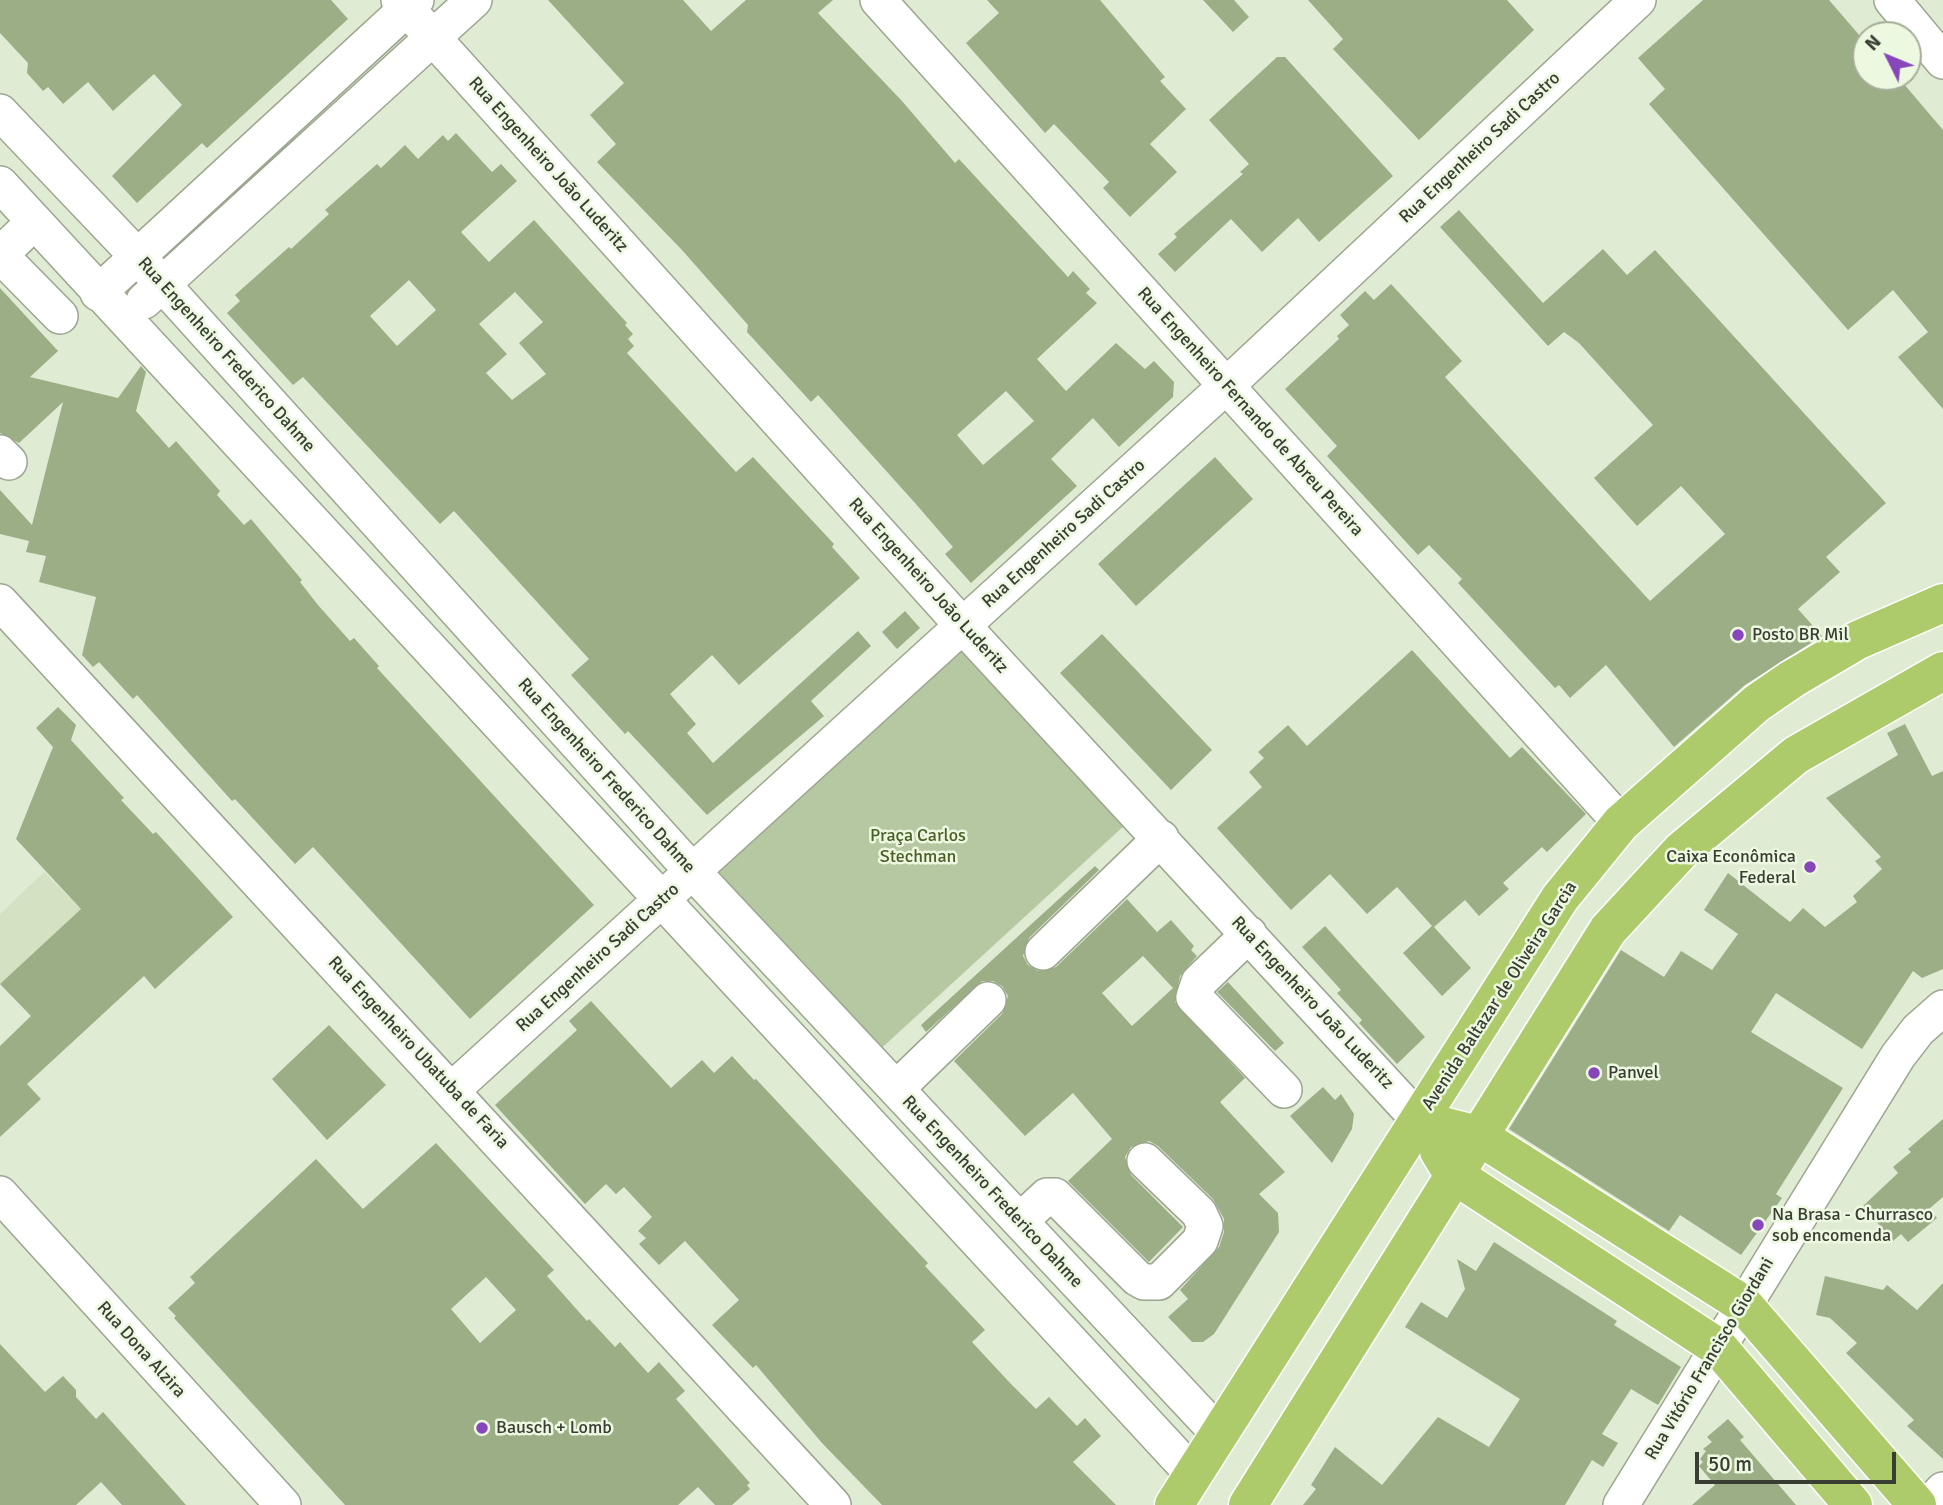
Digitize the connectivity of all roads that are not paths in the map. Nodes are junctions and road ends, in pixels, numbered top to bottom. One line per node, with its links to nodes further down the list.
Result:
1 (474, 0): 6 (street)
2 (878, 0): 18 (street, Rua Engenheiro Fernando de Abreu Pereira)
3 (1639, 0): 18 (street, Rua Engenheiro Sadi Castro)
4 (1892, 0): 7 (street)
5 (407, 3): 6 (street, Rua Engenheiro João Luderitz); 12 (street)
6 (433, 37): 15 (street); 21 (street, Rua Engenheiro João Luderitz)
7 (1943, 61)
8 (0, 112): 10 (street, Rua Engenheiro Frederico Dahme)
9 (13, 207): 11 (street); 13 (street)
10 (113, 230): 12 (street, Rua Engenheiro Frederico Dahme); 13 (street)
11 (0, 255): 16 (street)
12 (138, 257): 14 (street); 15 (street, Rua Engenheiro Frederico Dahme)
13 (75, 267): 14 (street)
14 (98, 293): 17 (street)
15 (172, 297): 17 (street); 25 (street, Rua Engenheiro Frederico Dahme)
16 (61, 316)
17 (134, 331): 26 (street)
18 (1226, 386): 21 (street, Rua Engenheiro Sadi Castro); 23 (street, Rua Engenheiro Fernando de Abreu Pereira)
19 (0, 603): 32 (street, Rua Engenheiro Ubatuba de Faria)
20 (1943, 603): 23 (main road, Avenida Baltazar de Oliveira Garcia)
21 (963, 626): 24 (street, Rua Engenheiro João Luderitz); 25 (street, Rua Engenheiro Sadi Castro)
22 (1943, 671): 35 (main road)
23 (1621, 823): 34 (main road, Avenida Baltazar de Oliveira Garcia)
24 (1161, 838): 27 (street, Rua Engenheiro João Luderitz); 28 (street)
25 (693, 872): 26 (street, Rua Engenheiro Sadi Castro); 31 (street, Rua Engenheiro Frederico Dahme)
26 (662, 901): 32 (street, Rua Engenheiro Sadi Castro); 43 (street)
27 (1248, 934): 33 (street); 34 (street, Rua Engenheiro João Luderitz)
28 (1043, 952)
29 (988, 1000): 31 (street)
30 (1943, 1008): 40 (street, Rua Vitório Francisco Giordani)
31 (896, 1089): 39 (street, Rua Engenheiro Frederico Dahme)
32 (452, 1090): 46 (street, Rua Engenheiro Ubatuba de Faria)
33 (1284, 1090)
34 (1419, 1120): 35 (main road); 37 (main road, Rua Engenheiro João Luderitz); 42 (main road, Avenida Baltazar de Oliveira Garcia)
35 (1477, 1135): 37 (main road); 40 (main road)
36 (1145, 1161): 39 (street)
37 (1453, 1174): 41 (main road); 47 (main road)
38 (0, 1194): 45 (street, Rua Dona Alzira)
39 (1020, 1221): 42 (street, Rua Engenheiro Frederico Dahme)
40 (1743, 1304): 41 (street, Rua Vitório Francisco Giordani); 50 (main road)
41 (1719, 1348): 48 (street, Rua Vitório Francisco Giordani); 49 (main road)
42 (1219, 1434): 43 (main road, Avenida Baltazar de Oliveira Garcia)
43 (1183, 1490)
44 (1943, 1490): 51 (street)
45 (283, 1505)
46 (833, 1505)
47 (1248, 1505)
48 (1620, 1505)
49 (1853, 1505)
50 (1917, 1505)
51 (1929, 1505)

